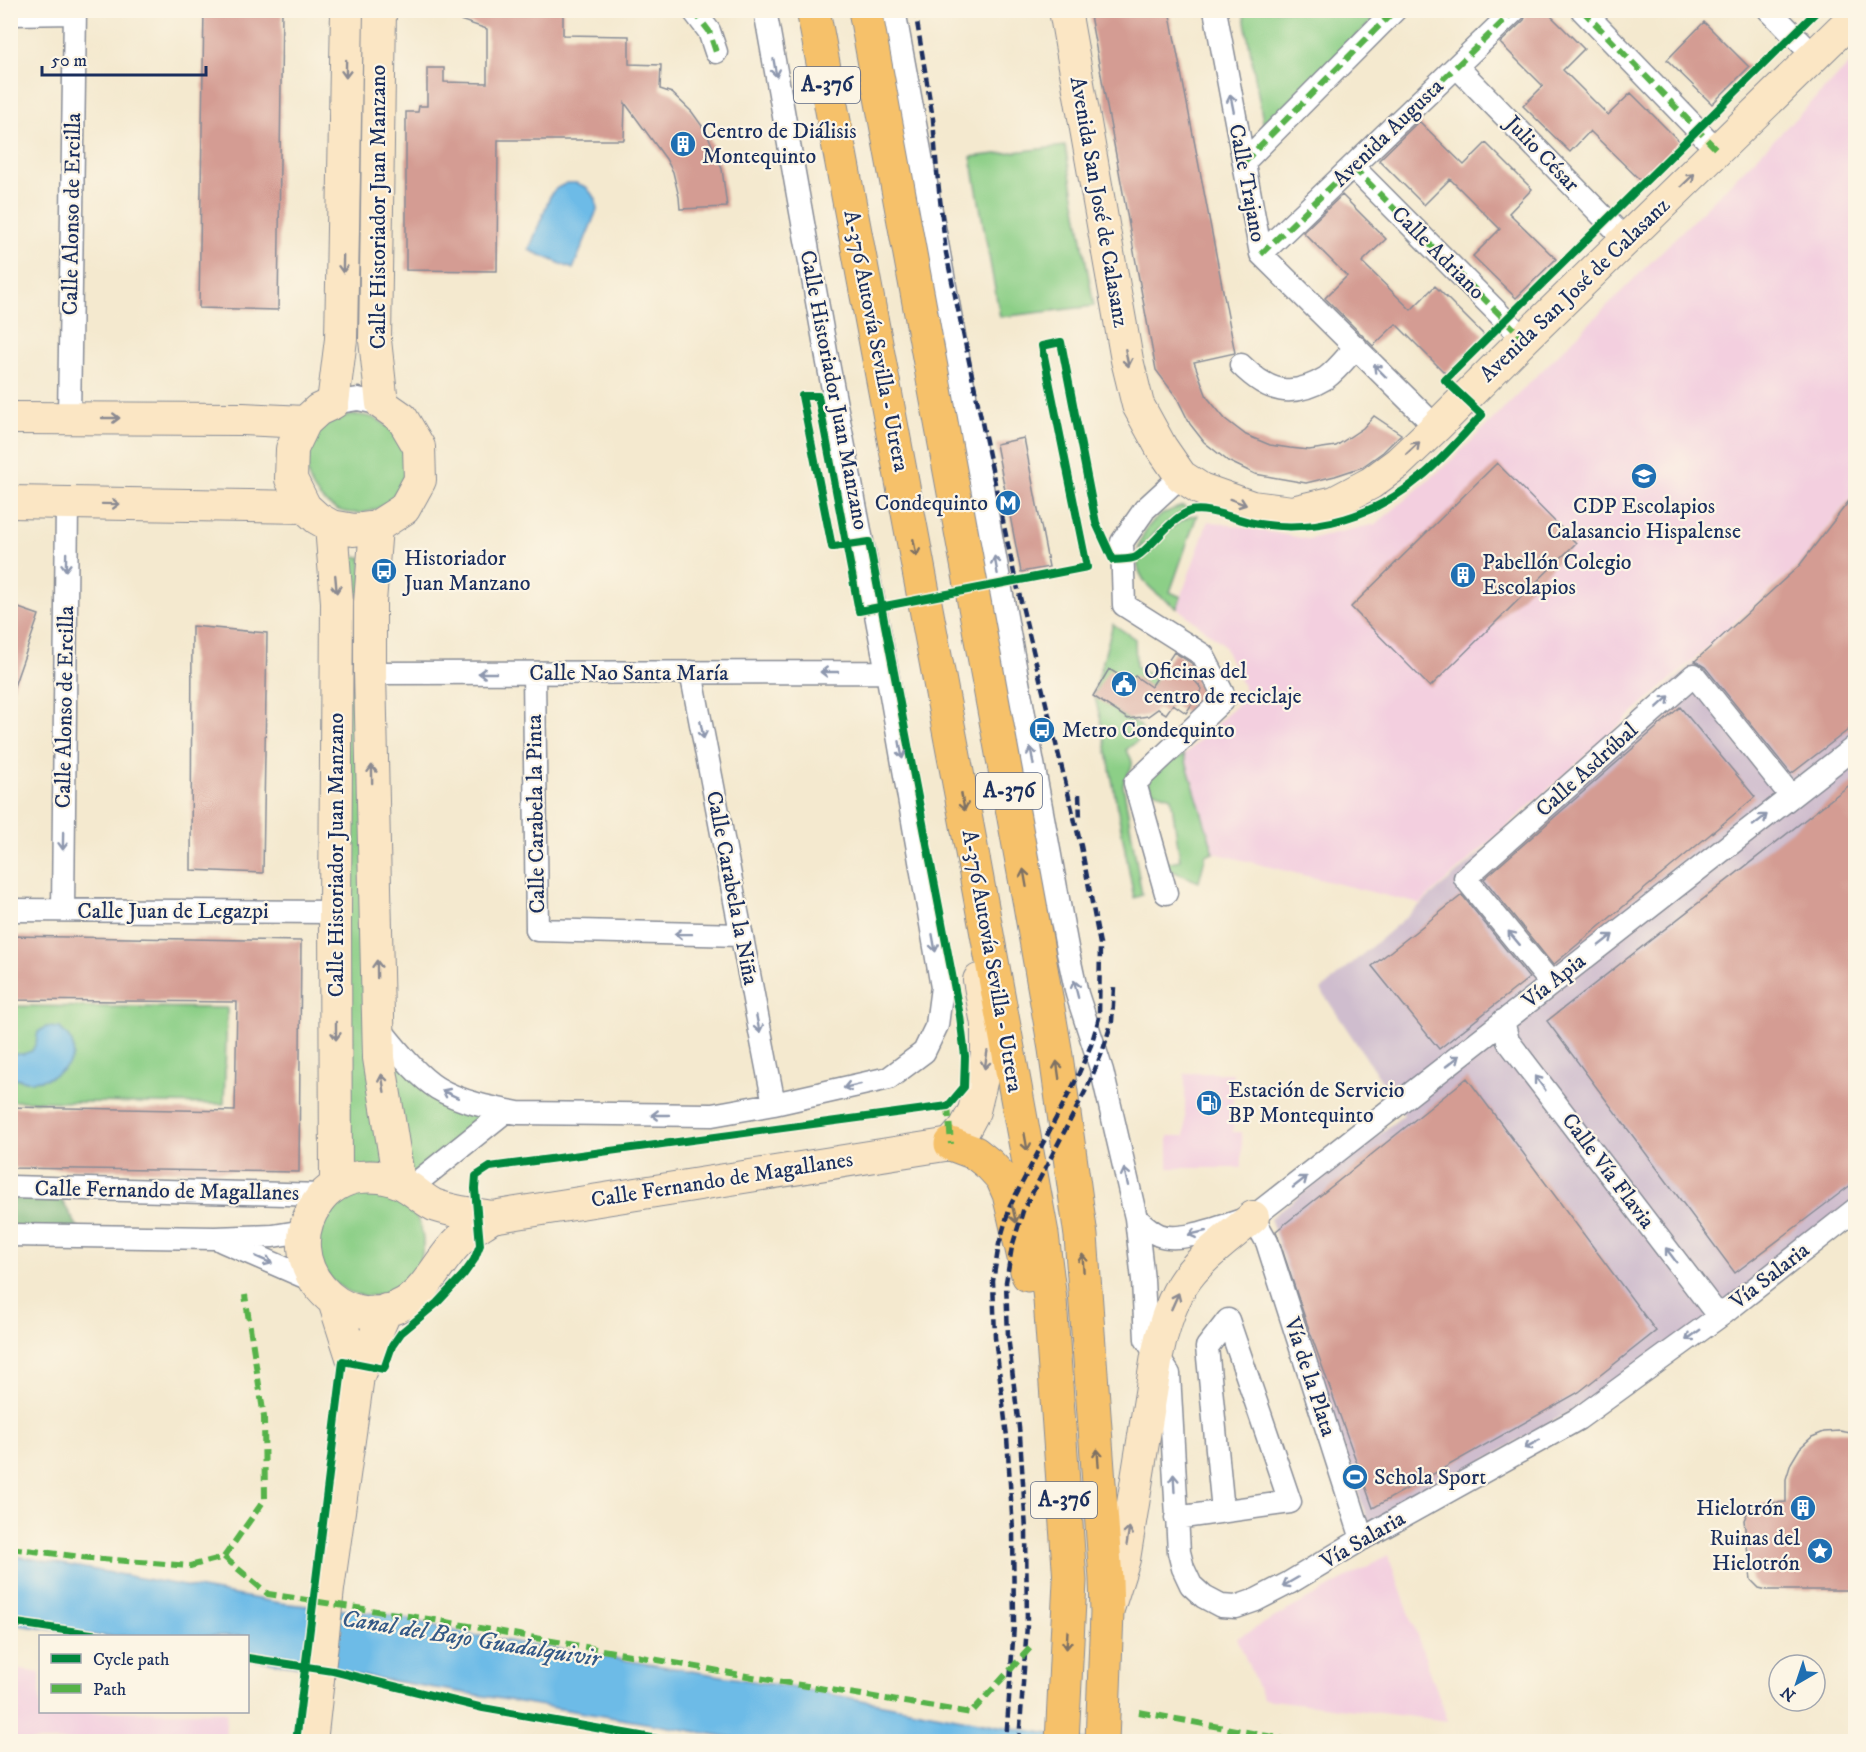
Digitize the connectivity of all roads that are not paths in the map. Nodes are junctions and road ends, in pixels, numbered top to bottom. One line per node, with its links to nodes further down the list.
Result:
1 (347, 10): 28 (street, Calle Historiador Juan Manzano, one-way to 28)
2 (380, 10): 29 (street, Calle Historiador Juan Manzano)
3 (693, 10): 17 (street)
4 (765, 10): 41 (street, Calle Historiador Juan Manzano, one-way to 41)
5 (813, 10): 46 (main road, A-376 Autovía Sevilla - Utrera / A-376, one-way to 46)
6 (865, 10): 78 (main road, A-376 Autovía Sevilla - Utrera / A-376, one-way to 6)
7 (894, 10): 64 (street, one-way to 7)
8 (1065, 10): 34 (street, Avenida San José de Calasanz, one-way to 34)
9 (1215, 10): 21 (street, Calle Trajano, one-way to 9)
10 (1395, 10): 21 (street)
11 (1515, 10): 19 (street, Avenida Augusta)
12 (1582, 10): 20 (street)
13 (1769, 10): 18 (street)
14 (75, 12): 15 (street); 31 (street, Calle Alonso de Ercilla)
15 (10, 14)
16 (1856, 15): 18 (street, Avenida San José de Calasanz)
17 (716, 52)
18 (1814, 56): 20 (street, Avenida San José de Calasanz)
19 (1457, 67): 22 (street, Avenida Augusta); 23 (street, Julio César)
20 (1718, 151): 23 (street, Avenida San José de Calasanz, one-way to 20)
21 (1244, 162): 24 (street, Calle Trajano)
22 (1353, 167): 24 (street, Avenida Augusta); 25 (street, Calle Adriano)
23 (1626, 240): 25 (street, Avenida San José de Calasanz)
24 (1261, 254): 26 (street, Calle Trajano)
25 (1524, 339): 33 (street, Avenida San José de Calasanz)
26 (1356, 347): 27 (street); 33 (street, Calle Trajano, one-way to 26)
27 (1241, 365)
28 (333, 403): 29 (street); 32 (street)
29 (382, 404): 39 (street)
30 (10, 418): 31 (street)
31 (69, 418): 32 (street, one-way to 32)
32 (305, 422): 37 (street)
33 (1436, 427): 34 (street, Avenida San José de Calasanz, one-way to 33)
34 (1181, 476): 47 (street)
35 (10, 502): 36 (street)
36 (67, 504): 37 (street, one-way to 37); 49 (street, Calle Alonso de Ercilla, one-way to 49)
37 (305, 507): 38 (street)
38 (331, 526): 39 (street); 50 (street, Calle Historiador Juan Manzano, one-way to 50)
39 (376, 527): 42 (street, Calle Historiador Juan Manzano)
40 (691, 672): 41 (street, Calle Nao Santa María, one-way to 40); 43 (street, Calle Nao Santa María); 51 (street, Calle Carabela la Niña, one-way to 51)
41 (887, 672): 55 (street, Calle Historiador Juan Manzano, one-way to 55)
42 (370, 673): 43 (street, Calle Nao Santa María, one-way to 42); 54 (street, Calle Historiador Juan Manzano, one-way to 42)
43 (534, 673): 51 (street, Calle Carabela la Pinta, one-way to 43)
44 (1856, 746): 45 (street, Vía Apia)
45 (1791, 796): 52 (street, Vía Apia, one-way to 45); 52 (street, Calle Asdrúbal, one-way to 45)
46 (969, 836): 57 (street, one-way to 57); 74 (main road, A-376 Autovía Sevilla - Utrera / A-376, one-way to 74)
47 (1166, 893)
48 (10, 910): 49 (street, Calle Juan de Legazpi)
49 (63, 910): 50 (street, Calle Juan de Legazpi)
50 (335, 912): 60 (street, Calle Historiador Juan Manzano, one-way to 60)
51 (741, 935): 55 (street, Calle Carabela la Niña, one-way to 55)
52 (1551, 983): 53 (street, Vía Apia)
53 (1503, 1021): 63 (street, Vía Apia, one-way to 53); 71 (street, Calle Vía Flavia, one-way to 53)
54 (378, 1027): 56 (street, Calle Historiador Juan Manzano, one-way to 54); 59 (street, Calle Historiador Juan Manzano, one-way to 54)
55 (774, 1104): 56 (street, Calle Historiador Juan Manzano, one-way to 56)
56 (506, 1111): 59 (street)
57 (951, 1144): 62 (street, Calle Fernando de Magallanes); 74 (main road, one-way to 74)
58 (10, 1188): 60 (street, Calle Fernando de Magallanes)
59 (409, 1188): 60 (street); 62 (street); 68 (street)
60 (330, 1190): 65 (street)
61 (1856, 1209): 71 (street, Vía Salaria)
62 (492, 1217): 68 (street)
63 (1253, 1217): 64 (street, Vía Apia, one-way to 64); 72 (street, Vía Apia, one-way to 63); 77 (street, Vía de la Plata)
64 (1136, 1218): 72 (street)
65 (304, 1231): 67 (street, Calle Fernando de Magallanes); 69 (street)
66 (10, 1235): 67 (street, Calle Fernando de Magallanes)
67 (215, 1238): 69 (street, one-way to 69)
68 (432, 1273): 70 (street)
69 (324, 1291): 70 (street); 73 (street)
70 (386, 1310): 73 (street)
71 (1724, 1313): 77 (street, Vía Salaria, one-way to 77)
72 (1151, 1348): 76 (street, Vía Salaria, one-way to 72); 78 (street, Vía Apia, one-way to 72)
73 (358, 1376): 81 (street)
74 (1057, 1418): 79 (main road, A-376 Autovía Sevilla - Utrera / A-376, one-way to 79)
75 (1223, 1511): 75 (street); 76 (street)
76 (1176, 1518): 77 (street, Vía Salaria, one-way to 76)
77 (1362, 1539)
78 (1107, 1613): 80 (main road, A-376)
79 (1062, 1735)
80 (1102, 1739)
81 (311, 1742)

